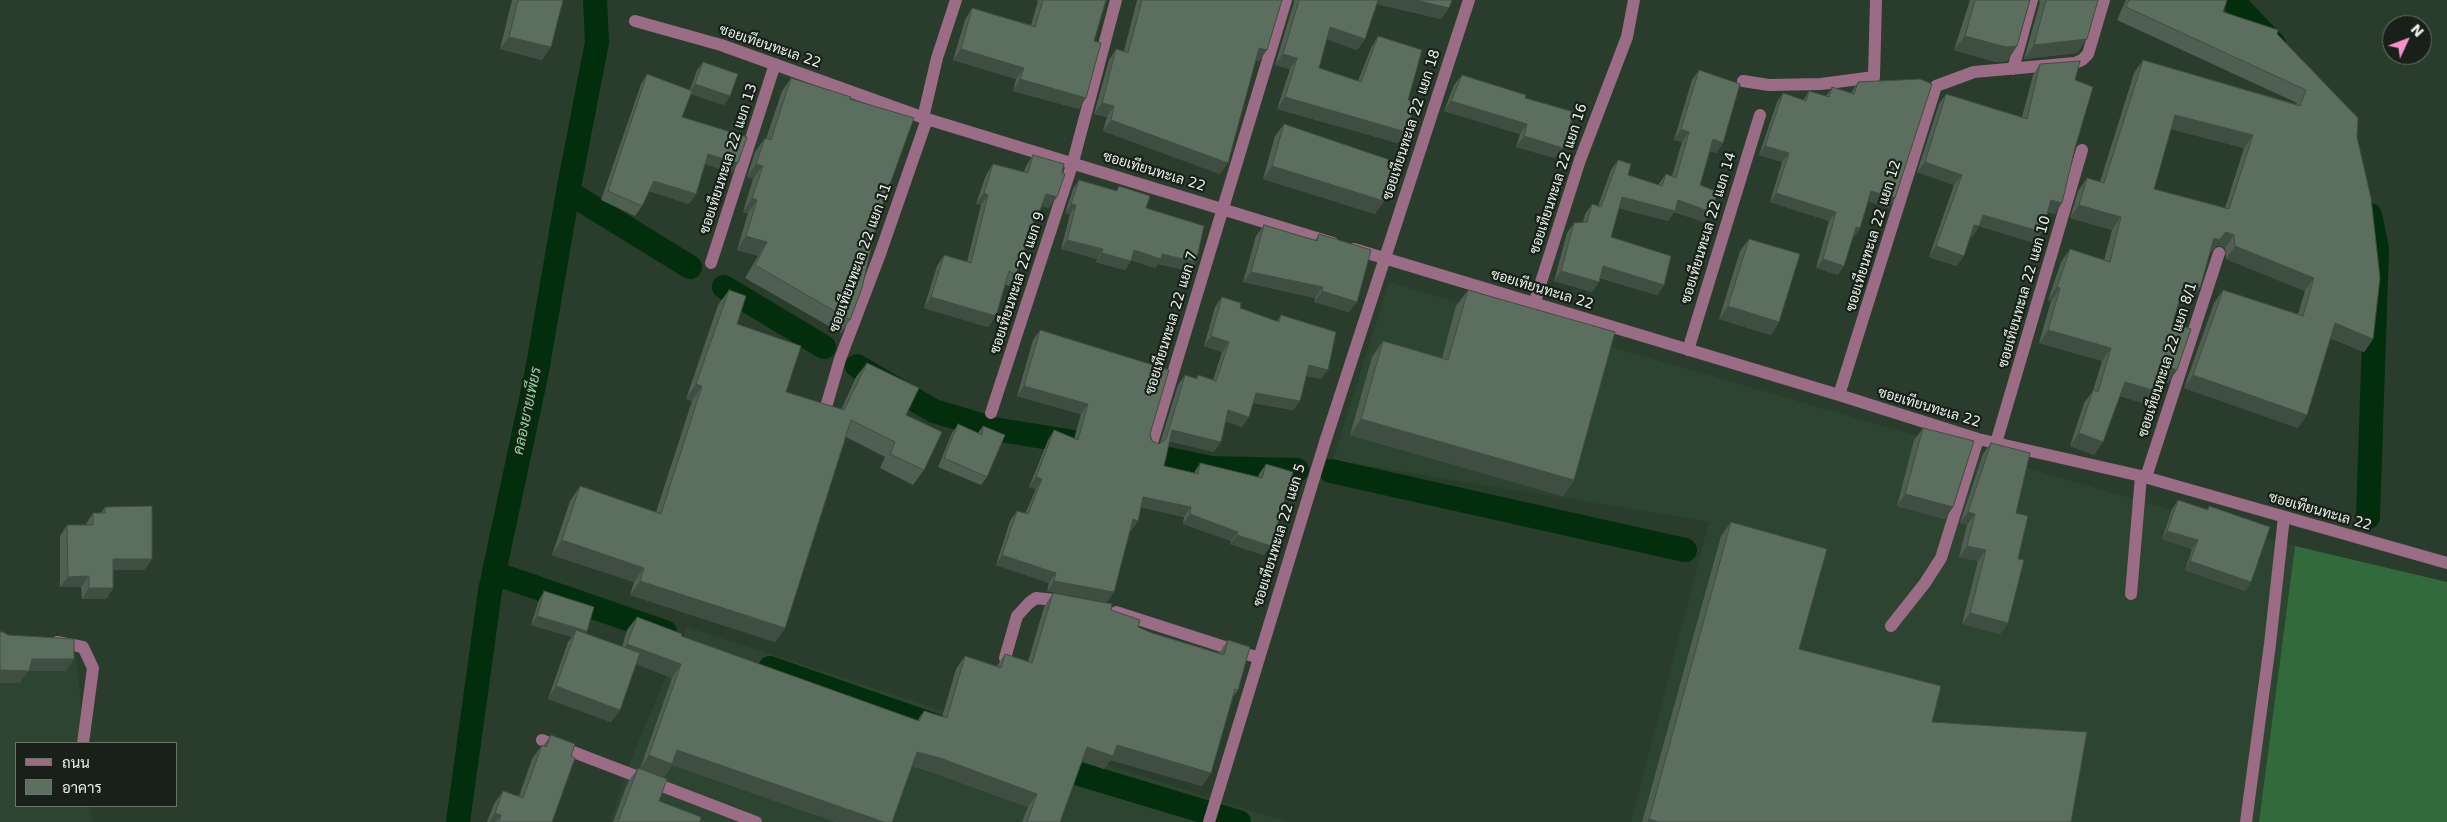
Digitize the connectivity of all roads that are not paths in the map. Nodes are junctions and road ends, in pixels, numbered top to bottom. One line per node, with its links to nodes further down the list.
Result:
1 (956, 0): 14 (street, ซอยเทียนทะเล 22 แยก 11)
2 (1116, 0): 16 (street, ซอยเทียนทะเล 22 แยก 9)
3 (1286, 0): 17 (street, ซอยเทียนทะเล 22 แยก 7)
4 (1469, 0): 19 (street, ซอยเทียนทะเล 22 แยก 18)
5 (1634, 0): 21 (street, ซอยเทียนทะเล 22 แยก 16)
6 (1876, 0): 12 (street)
7 (2032, 0): 11 (street)
8 (2104, 0): 11 (street)
9 (635, 21): 10 (street, ซอยเทียนทะเล 22)
10 (776, 64): 14 (street, ซอยเทียนทะเล 22); 20 (street, ซอยเทียนทะเล 22 แยก 13)
11 (2013, 69): 23 (street, ซอยเทียนทะเล 22 แยก 12)
12 (1743, 81)
13 (1760, 115): 22 (street, ซอยเทียนทะเล 22 แยก 14)
14 (925, 119): 16 (street, ซอยเทียนทะเล 22); 24 (street, ซอยเทียนทะเล 22 แยก 11)
15 (2082, 150): 27 (street, ซอยเทียนทะเล 22 แยก 10)
16 (1073, 162): 17 (street, ซอยเทียนทะเล 22); 25 (street, ซอยเทียนทะเล 22 แยก 9)
17 (1223, 208): 19 (street, ซอยเทียนทะเล 22); 28 (street, ซอยเทียนทะเล 22 แยก 7)
18 (2219, 253): 29 (street, ซอยเทียนทะเล 22 แยก 8/1)
19 (1386, 259): 21 (street, ซอยเทียนทะเล 22); 38 (street, ซอยเทียนทะเล 22 แยก 5)
20 (711, 263)
21 (1534, 304): 22 (street, ซอยเทียนทะเล 22)
22 (1688, 350): 23 (street, ซอยเทียนทะเล 22)
23 (1840, 395): 26 (street, ซอยเทียนทะเล 22)
24 (826, 407)
25 (991, 413)
26 (1978, 439): 27 (street, ซอยเทียนทะเล 22); 35 (street)
27 (1996, 443): 29 (street, ซอยเทียนทะเล 22)
28 (1151, 446)
29 (2144, 477): 30 (street, ซอยเทียนทะเล 22); 32 (street, ซอยเทียนทะเล 22 แยก 8/1)
30 (2284, 517): 31 (street, ซอยเทียนทะเล 22); 43 (street)
31 (2447, 564)
32 (2130, 594)
33 (1078, 604): 37 (street)
34 (1104, 610): 38 (street)
35 (1891, 626)
36 (40, 641): 40 (street)
37 (1004, 658)
38 (1258, 658): 42 (street, ซอยเทียนทะเล 22 แยก 5)
39 (542, 740): 41 (street)
40 (83, 742)
41 (756, 822)
42 (1209, 822)
43 (2246, 822)

